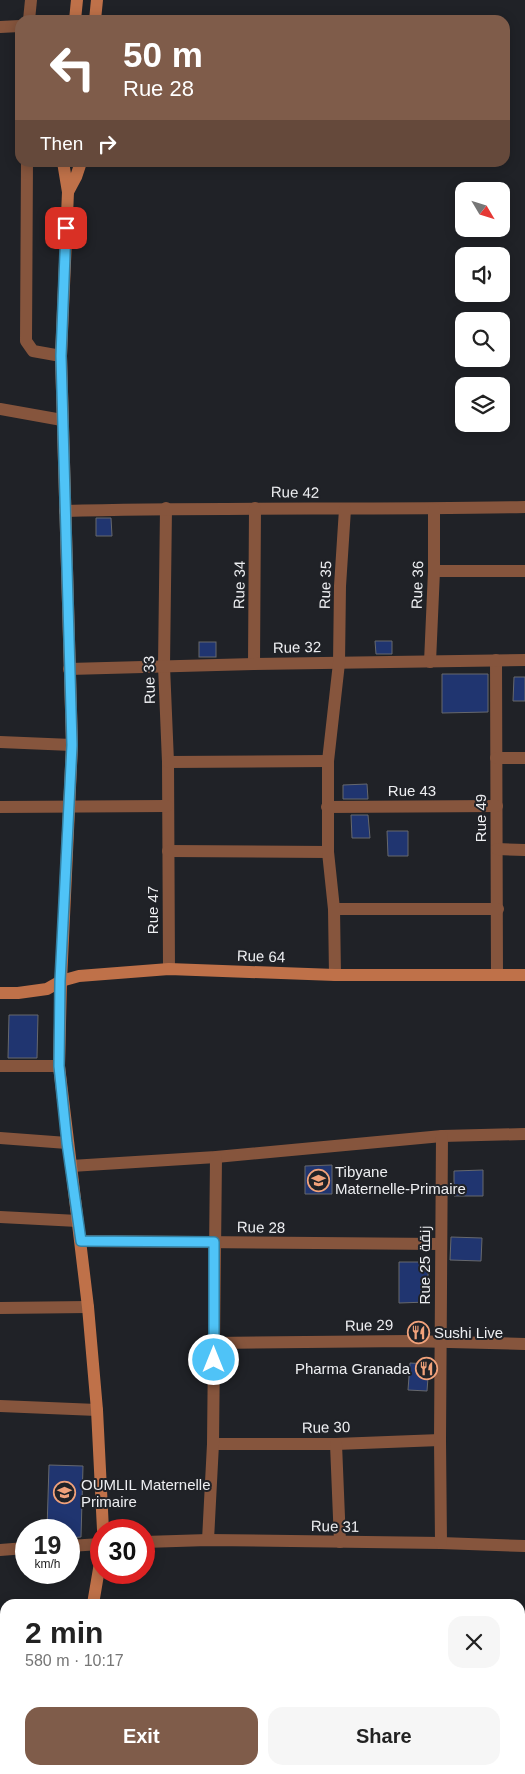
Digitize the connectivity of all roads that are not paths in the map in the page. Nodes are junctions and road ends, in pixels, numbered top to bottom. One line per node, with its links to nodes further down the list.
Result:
1 (30, 0): 4 (street)
2 (77, 0): 5 (street)
3 (97, 0): 6 (street)
4 (29, 15)
5 (76, 15)
6 (96, 15)
7 (15, 26): 8 (street)
8 (0, 27)
9 (27, 167): 13 (street)
10 (64, 167): 12 (street)
11 (79, 167): 12 (street)
12 (68, 192): 13 (street)
13 (61, 356): 15 (street)
14 (0, 409): 15 (street)
15 (62, 420): 21 (street)
16 (166, 508): 17 (street, Rue 42); 21 (street, Rue 42); 29 (street, Rue 33)
17 (255, 508): 19 (street, Rue 42); 28 (street, Rue 34)
18 (525, 508): 20 (street, Rue 42)
19 (345, 509): 20 (street, Rue 42); 27 (street, Rue 35)
20 (434, 509): 22 (street, Rue 36)
21 (65, 511): 30 (street)
22 (434, 571): 23 (street); 26 (street, Rue 36)
23 (525, 571)
24 (496, 660): 25 (street, Rue 32); 26 (street, Rue 32); 33 (street, Rue 49)
25 (525, 660)
26 (430, 662): 27 (street, Rue 32)
27 (339, 663): 28 (street, Rue 32); 35 (street, Rue 35)
28 (254, 664): 29 (street, Rue 32)
29 (164, 666): 30 (street, Rue 32); 36 (street, Rue 33)
30 (69, 669): 32 (street)
31 (0, 742): 32 (street)
32 (72, 745): 37 (street)
33 (496, 758): 34 (street); 39 (street, Rue 49)
34 (525, 758)
35 (328, 760): 36 (street); 41 (street, Rue 35)
36 (168, 762): 38 (street, Rue 33)
37 (68, 806): 38 (street); 40 (street); 52 (street)
38 (167, 806): 43 (street, Rue 33)
39 (497, 806): 41 (street, Rue 43); 42 (street, Rue 49)
40 (0, 807)
41 (328, 807): 45 (street, Rue 35)
42 (497, 849): 44 (street); 47 (street, Rue 49)
43 (168, 850): 45 (street); 48 (street, Rue 47)
44 (525, 850)
45 (328, 852): 46 (street, Rue 35)
46 (334, 909): 47 (street); 51 (street, Rue 35)
47 (498, 909): 49 (street, Rue 49)
48 (169, 969): 51 (street, Rue 64); 52 (street, Rue 64)
49 (497, 975): 50 (street, Rue 64); 51 (street, Rue 64)
50 (525, 975)
51 (335, 976)
52 (60, 981): 53 (street, Rue 64); 55 (street)
53 (0, 993)
54 (0, 1066): 55 (street)
55 (59, 1066): 59 (street)
56 (525, 1134): 57 (street)
57 (442, 1136): 60 (street); 66 (street, Rue 25 زنقة)
58 (0, 1138): 59 (street)
59 (67, 1143): 61 (street)
60 (216, 1157): 61 (street); 65 (street)
61 (71, 1166): 63 (street)
62 (0, 1217): 63 (street)
63 (78, 1221): 64 (street)
64 (81, 1241): 65 (street, Rue 28); 67 (street)
65 (214, 1242): 66 (street, Rue 28); 70 (street)
66 (440, 1244): 69 (street, Rue 25 زنقة)
67 (88, 1307): 68 (street); 73 (street)
68 (0, 1308)
69 (441, 1342): 70 (street, Rue 29); 71 (street, Rue 29); 74 (street, Rue 25 زنقة)
70 (214, 1343): 75 (street)
71 (525, 1344)
72 (0, 1406): 73 (street)
73 (97, 1410): 77 (street)
74 (440, 1440): 76 (street, Rue 30); 81 (street, Rue 25 زنقة)
75 (213, 1444): 76 (street, Rue 30); 78 (street)
76 (336, 1444): 80 (street)
77 (102, 1519)
78 (208, 1540): 79 (street, Rue 31); 80 (street, Rue 31)
79 (155, 1542)
80 (340, 1542): 81 (street, Rue 31)
81 (441, 1543): 82 (street, Rue 31)
82 (525, 1546)
83 (15, 1549): 84 (street)
84 (0, 1550)
85 (96, 1584): 86 (street)
86 (94, 1599)

